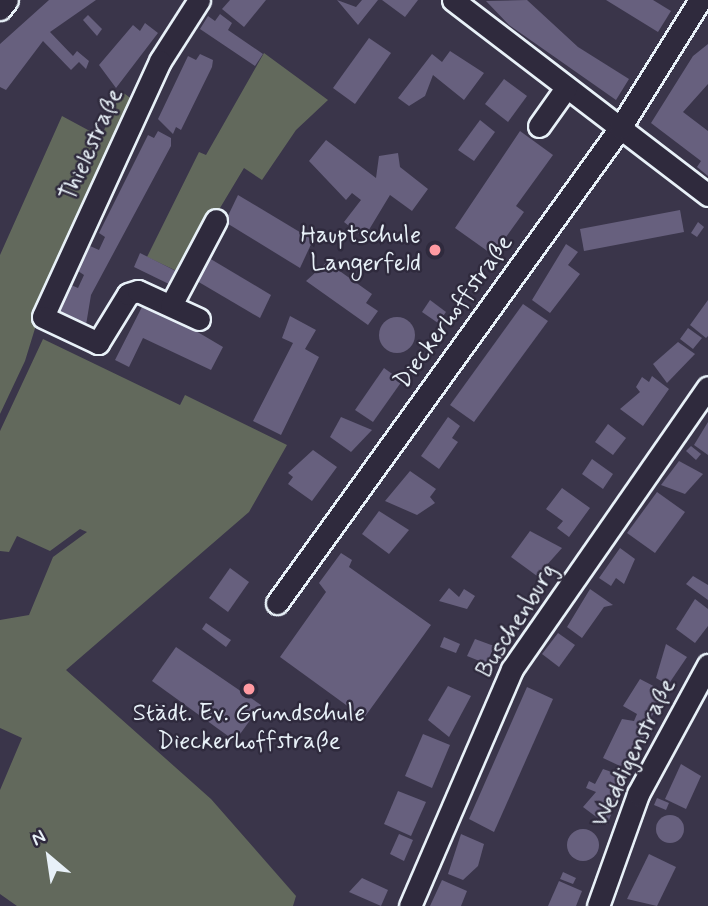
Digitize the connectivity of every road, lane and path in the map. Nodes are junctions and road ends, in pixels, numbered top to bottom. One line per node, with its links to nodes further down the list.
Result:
1 (6, 0): 5 (street)
2 (199, 0): 11 (street, Thielestraße)
3 (700, 0): 8 (street, Dieckerhoffstraße)
4 (460, 2): 6 (street)
5 (0, 9)
6 (566, 88): 7 (street); 8 (street)
7 (539, 126)
8 (620, 128): 9 (street); 14 (street, Dieckerhoffstraße)
9 (708, 195)
10 (216, 220): 11 (street)
11 (170, 305): 12 (street)
12 (199, 319)
13 (708, 387): 16 (street, Buschenburg)
14 (277, 603)
15 (708, 665): 17 (street, Weddigenstraße)
16 (410, 906)
17 (598, 906)

